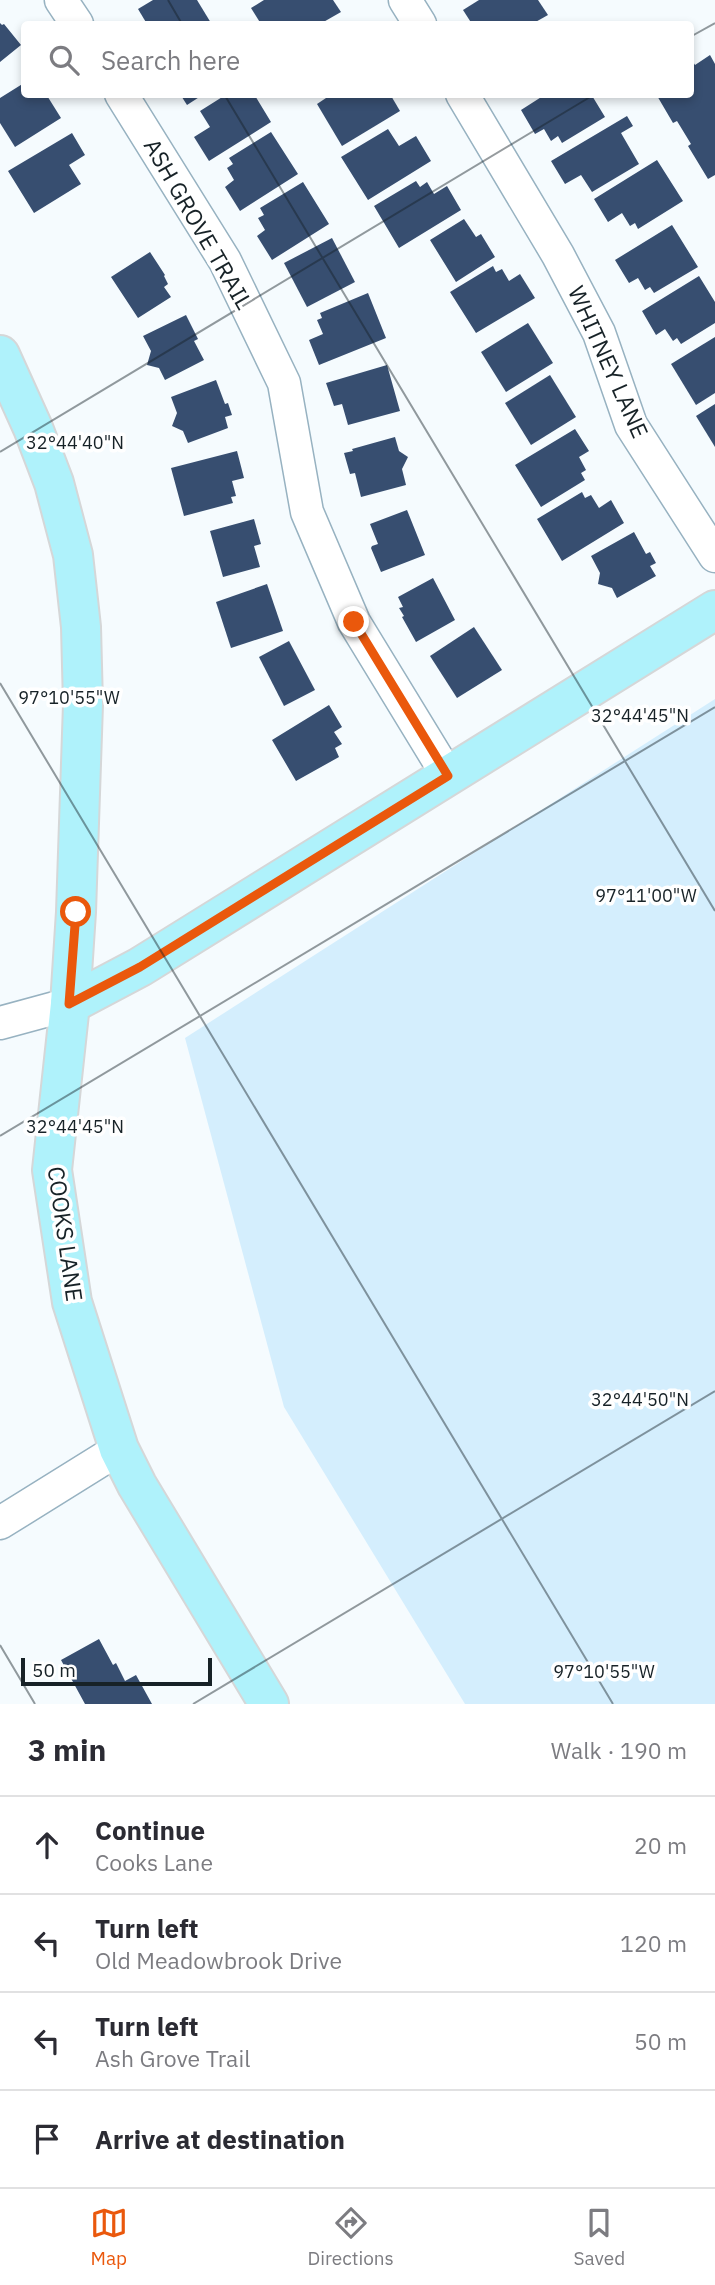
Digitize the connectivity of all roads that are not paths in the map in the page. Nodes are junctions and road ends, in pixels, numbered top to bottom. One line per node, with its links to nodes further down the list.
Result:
1 (61, 0): 3 (street)
2 (405, 0): 4 (street)
3 (75, 21)
4 (418, 21)
5 (123, 98): 10 (street, ASH GROVE TRAIL)
6 (464, 98): 8 (street, WHITNEY LANE)
7 (0, 355): 11 (main road, COOKS LANE)
8 (715, 556)
9 (715, 610): 10 (main road)
10 (448, 776): 11 (main road)
11 (69, 1004): 12 (street); 13 (main road, COOKS LANE)
12 (0, 1023)
13 (119, 1449): 14 (street); 15 (main road, COOKS LANE)
14 (0, 1523)
15 (268, 1704)

